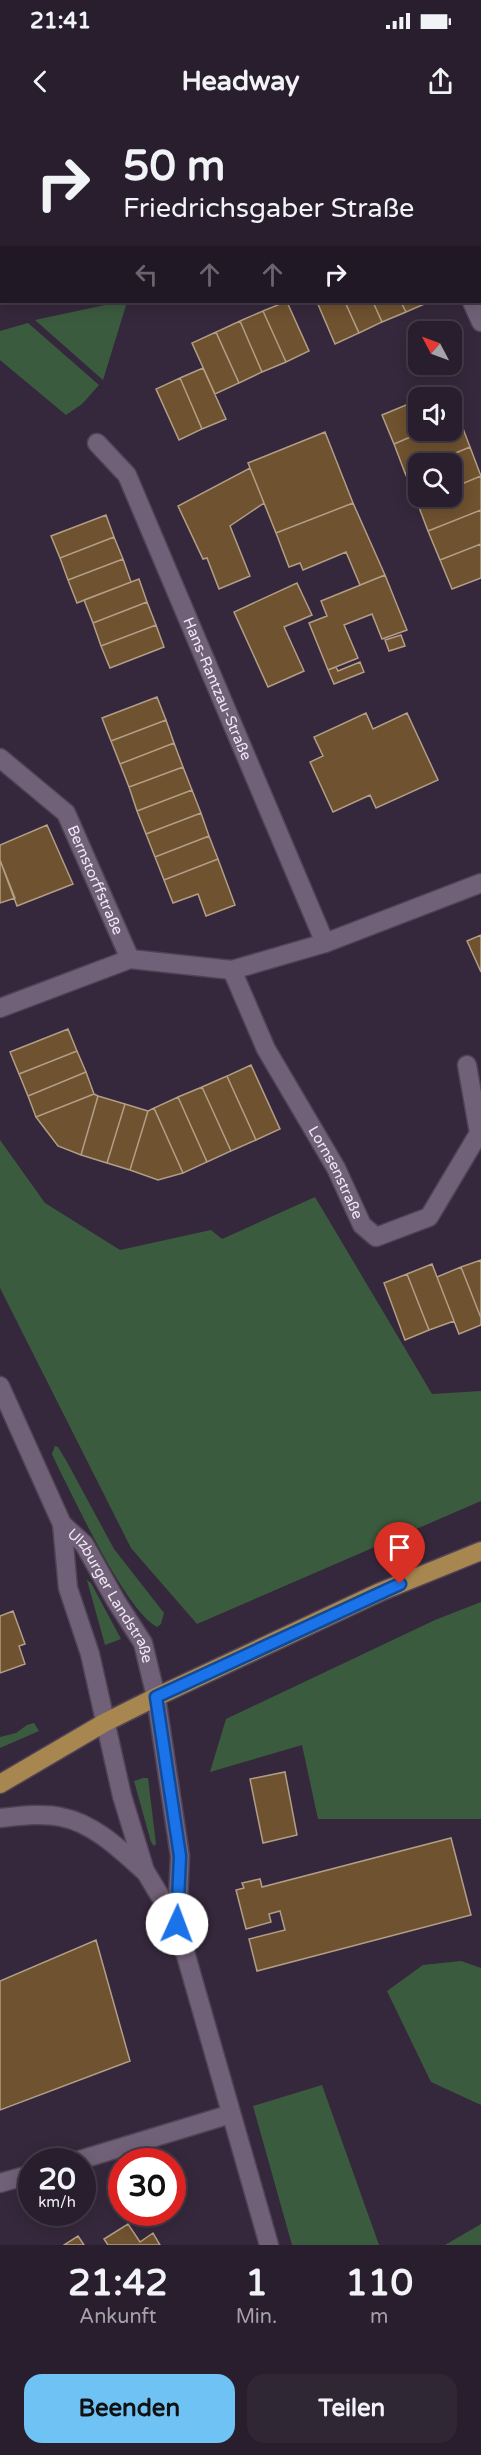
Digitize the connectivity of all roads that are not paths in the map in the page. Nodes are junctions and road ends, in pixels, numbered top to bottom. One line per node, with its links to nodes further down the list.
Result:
1 (472, 303): 2 (street)
2 (481, 322)
3 (98, 443): 6 (street, Hans-Rantzau-Straße)
4 (0, 758): 7 (street, Bernstorffstraße)
5 (481, 883): 6 (street)
6 (325, 943): 8 (street)
7 (130, 959): 8 (street); 9 (street)
8 (231, 970): 10 (street, Lornsenstraße)
9 (0, 1008)
10 (467, 1065)
11 (0, 1386): 12 (street, Ulzburger Landstraße)
12 (62, 1524): 14 (street, Ulzburger Landstraße); 15 (street, Ulzburger Landstraße)
13 (481, 1551): 14 (main road)
14 (156, 1697): 15 (main road); 19 (street, Ulzburger Landstraße)
15 (104, 1723): 16 (main road); 18 (street, Ulzburger Landstraße)
16 (0, 1784)
17 (0, 1818): 18 (street, Ulzburger Landstraße)
18 (145, 1871): 19 (street, Ulzburger Landstraße)
19 (177, 1924): 20 (street, Ulzburger Landstraße)
20 (231, 2114): 21 (street); 24 (street, Ulzburger Landstraße)
21 (96, 2155)
22 (18, 2178): 23 (street)
23 (0, 2184)
24 (269, 2245)

